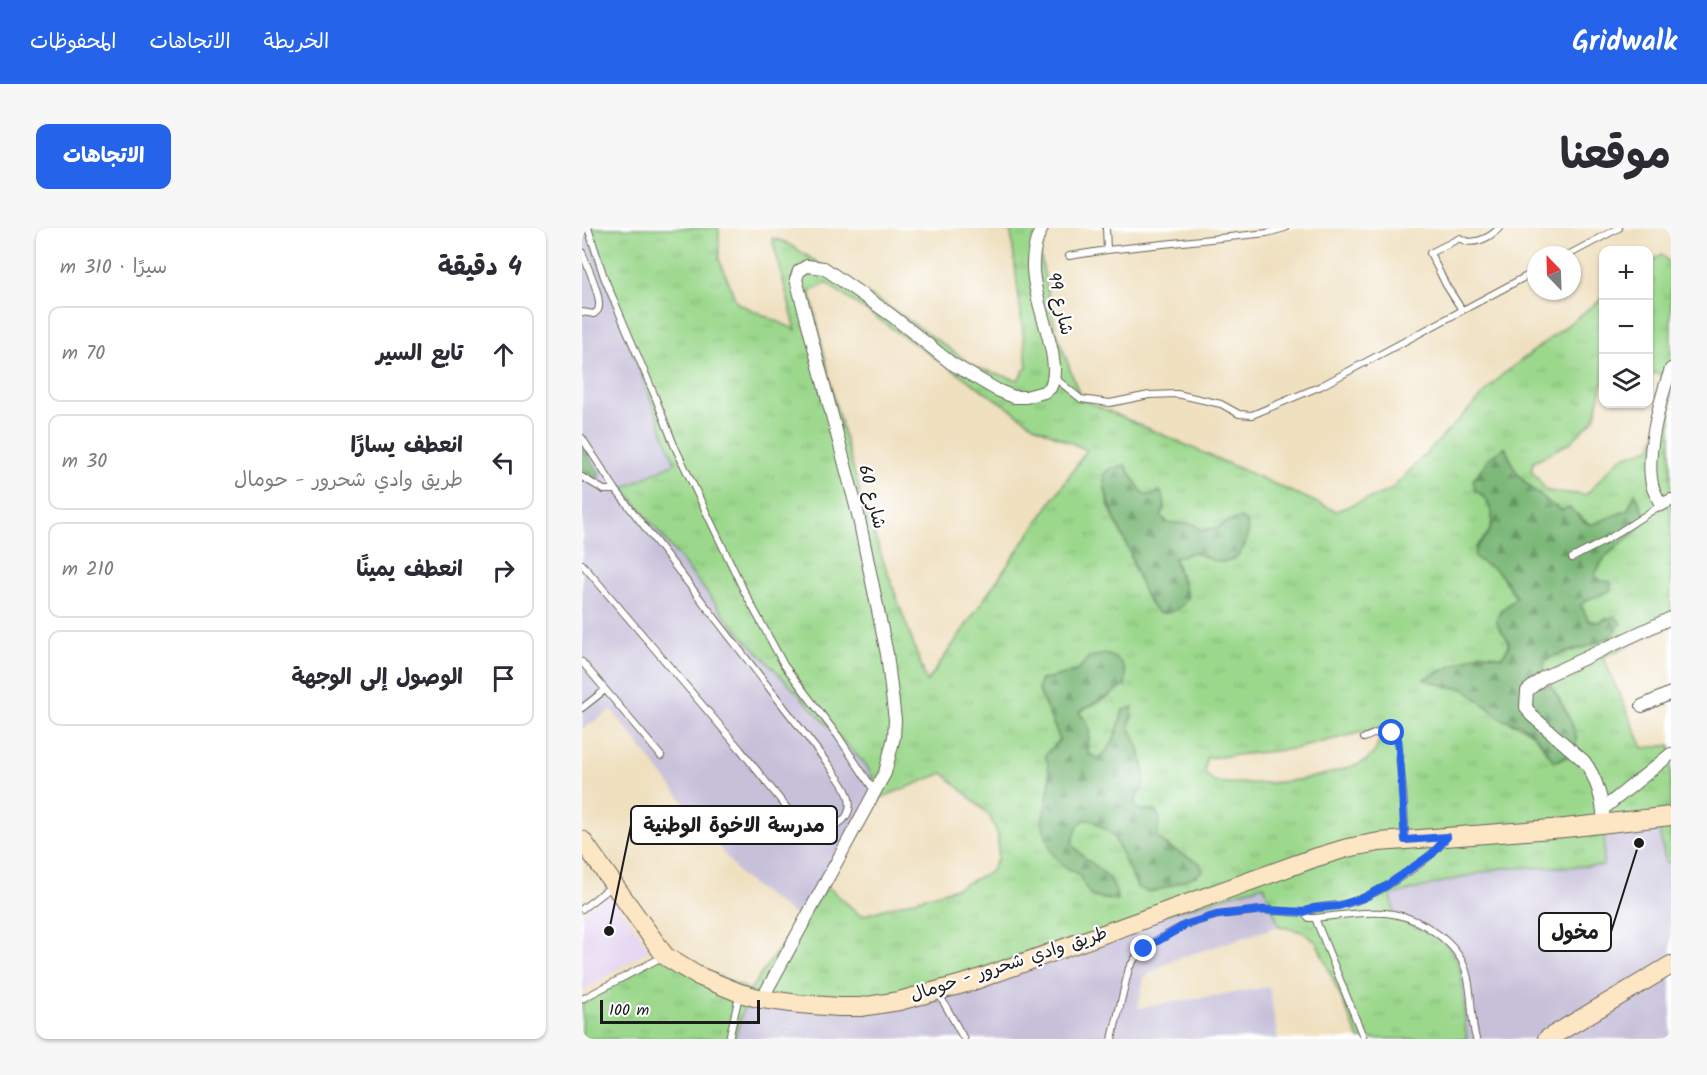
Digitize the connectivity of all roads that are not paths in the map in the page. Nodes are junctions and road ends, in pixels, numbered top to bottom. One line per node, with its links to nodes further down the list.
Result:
1 (588, 228): 31 (lane)
2 (1042, 228): 15 (street, شارع 99)
3 (1106, 228): 8 (lane)
4 (1285, 228): 8 (lane)
5 (1499, 228): 12 (lane)
6 (1618, 228): 7 (lane)
7 (1581, 248)
8 (1107, 250): 10 (lane)
9 (582, 252): 13 (lane)
10 (1069, 256)
11 (1527, 276): 12 (lane)
12 (1462, 310): 15 (lane)
13 (582, 312)
14 (1671, 369): 19 (street)
15 (1052, 383): 31 (street, شارع 60)
16 (582, 438): 18 (lane)
17 (582, 477): 18 (lane)
18 (616, 490): 21 (lane)
19 (1666, 502): 20 (lane)
20 (1572, 558)
21 (582, 564)
22 (1671, 618): 32 (street)
23 (582, 662): 24 (lane)
24 (605, 690): 27 (lane); 30 (lane)
25 (1671, 693): 26 (street)
26 (1642, 706)
27 (582, 708)
28 (1364, 738): 36 (lane)
29 (1671, 754): 32 (street)
30 (661, 756)
31 (876, 793): 46 (street, شارع 60)
32 (1604, 816): 33 (main road, طريق وادي شحرور - حومال); 34 (main road, طريق وادي شحرور - حومال)
33 (1671, 816)
34 (1447, 837): 36 (main road, طريق وادي شحرور - حومال); 39 (lane)
35 (582, 840): 37 (main road, طريق وادي شحرور - حومال)
36 (1405, 840): 43 (main road, طريق وادي شحرور - حومال)
37 (614, 884): 38 (lane); 41 (main road, طريق وادي شحرور - حومال)
38 (582, 909)
39 (1304, 912): 40 (lane); 49 (lane)
40 (1315, 918): 50 (lane); 51 (lane)
41 (664, 956): 44 (main road, طريق وادي شحرور - حومال); 45 (lane)
42 (1671, 965): 52 (main road)
43 (938, 992): 46 (main road, طريق وادي شحرور - حومال); 48 (lane)
44 (740, 993): 46 (main road, طريق وادي شحرور - حومال); 47 (lane)
45 (582, 999)
46 (762, 999)
47 (729, 1039)
48 (964, 1039)
49 (1112, 1039)
50 (1364, 1039)
51 (1476, 1039)
52 (1547, 1039)

